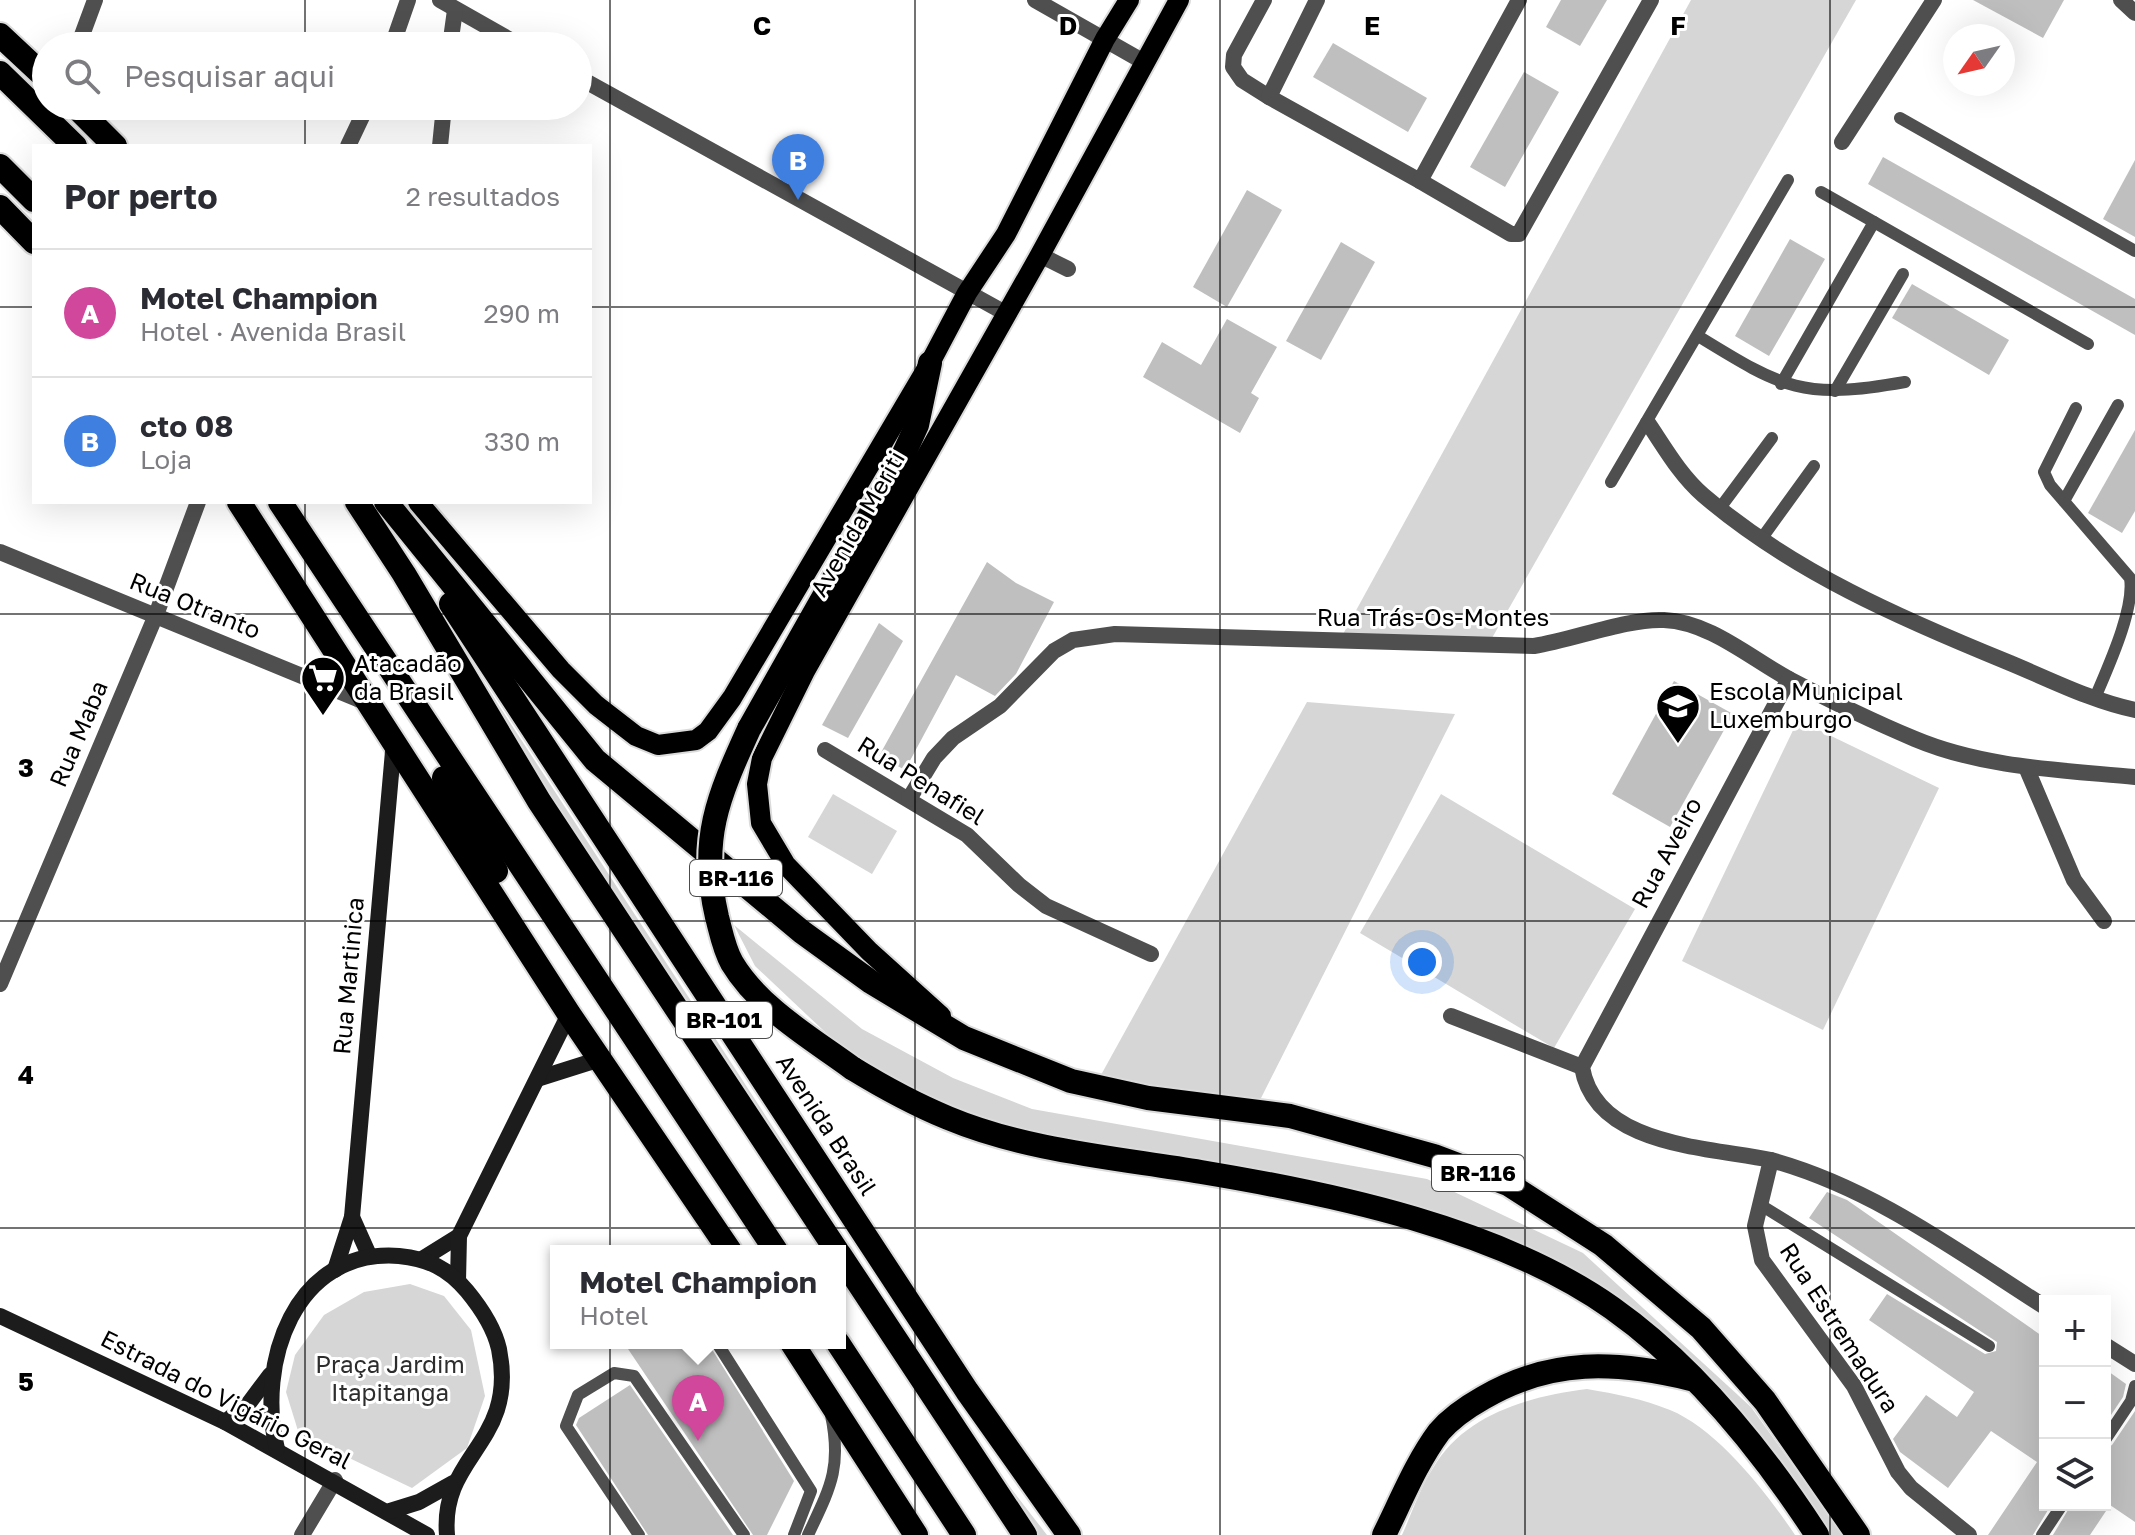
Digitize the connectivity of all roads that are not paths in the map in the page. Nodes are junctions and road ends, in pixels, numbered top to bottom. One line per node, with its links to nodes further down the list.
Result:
1 (95, 0): 15 (street)
2 (408, 0): 16 (street)
3 (440, 0): 13 (street)
4 (1035, 0): 20 (street)
5 (1129, 0): 20 (main road, Avenida Meriti)
6 (1179, 0): 21 (main road, Avenida Meriti)
7 (1264, 0): 25 (street)
8 (1317, 0): 25 (street)
9 (1519, 0): 39 (street)
10 (1651, 0): 39 (street)
11 (1934, 0): 32 (street)
12 (2121, 0): 14 (street)
13 (455, 10): 17 (street); 18 (street)
14 (2135, 13)
15 (83, 32)
16 (397, 32)
17 (452, 32)
18 (495, 32)
19 (0, 35): 22 (highway)
20 (1105, 39): 21 (street); 49 (main road, Avenida Meriti)
21 (1144, 62): 46 (main road, Avenida Meriti)
22 (32, 65)
23 (0, 73): 26 (highway)
24 (592, 85): 49 (street)
25 (1269, 97): 39 (street)
26 (32, 104)
27 (1900, 118): 45 (lane)
28 (48, 120): 33 (highway)
29 (89, 120): 34 (highway)
30 (360, 120): 35 (street)
31 (443, 120): 36 (street)
32 (1842, 142)
33 (73, 144)
34 (113, 144)
35 (349, 144)
36 (440, 144)
37 (0, 166): 41 (highway)
38 (1788, 180): 51 (lane)
39 (1420, 181)
40 (1821, 192): 43 (lane)
41 (32, 198)
42 (0, 207): 44 (highway)
43 (1874, 222): 52 (lane); 55 (lane)
44 (32, 240)
45 (2135, 251)
46 (1040, 255): 47 (street); 50 (main road, Avenida Meriti)
47 (1068, 269)
48 (1903, 274): 56 (lane)
49 (967, 293): 50 (street); 53 (main road, Avenida Meriti)
50 (1007, 314): 91 (main road, Avenida Meriti)
51 (1698, 336): 55 (lane); 59 (lane)
52 (2088, 344)
53 (930, 363): 70 (main road, Avenida Meriti); 116 (highway, bridge)
54 (1905, 382): 56 (lane)
55 (1781, 384): 56 (lane)
56 (1835, 391)
57 (2118, 405): 63 (lane)
58 (2076, 408): 63 (lane)
59 (1648, 423): 62 (lane); 71 (street)
60 (1772, 438): 71 (lane)
61 (1814, 466): 72 (lane)
62 (1611, 482)
63 (2064, 501): 77 (lane)
64 (197, 504): 74 (street, Rua Maba)
65 (240, 504): 78 (highway)
66 (281, 504): 75 (highway, BR-101)
67 (358, 504): 101 (highway, BR-101)
68 (386, 504): 138 (highway, Avenida Brasil / BR-101)
69 (387, 504): 91 (highway, BR-116)
70 (420, 504)
71 (1720, 508): 72 (street)
72 (1762, 538): 77 (street)
73 (0, 552): 74 (street, Rua Otranto)
74 (156, 615): 78 (street, Rua Otranto); 87 (street, Rua Maba)
75 (364, 632): 88 (highway, BR-101); 100 (highway, BR-101)
76 (1789, 679): 82 (street, Rua Trás-Os-Montes); 84 (street, Rua Trás-Os-Montes); 93 (street, Rua Aveiro)
77 (2095, 698): 79 (street)
78 (371, 704): 80 (highway)
79 (2135, 710)
80 (394, 739): 88 (highway); 97 (street, Rua Martinica)
81 (825, 750): 84 (street, Rua Penafiel)
82 (2026, 767): 83 (street, Rua Trás-Os-Montes); 85 (street)
83 (2135, 777)
84 (909, 799): 86 (street, Rua Penafiel)
85 (2104, 921)
86 (1151, 954)
87 (0, 984)
88 (551, 985): 89 (highway, BR-101)
89 (569, 1014): 92 (highway, BR-101); 94 (street)
90 (1451, 1016): 93 (street)
91 (964, 1038): 141 (highway, BR-116)
92 (600, 1059): 94 (street); 99 (highway, BR-101)
93 (1585, 1059): 95 (street)
94 (540, 1078): 98 (street)
95 (1771, 1160): 96 (street, Rua Estremadura); 107 (street)
96 (1759, 1204): 109 (lane); 142 (street, Rua Estremadura)
97 (352, 1217): 102 (street, Rua Martinica); 105 (street, Rua Martinica)
98 (459, 1236): 103 (street); 106 (street)
99 (726, 1245)
100 (772, 1245)
101 (834, 1245)
102 (369, 1255): 103 (street); 105 (street)
103 (422, 1259): 106 (street)
104 (846, 1264): 137 (highway, BR-101)
105 (335, 1270): 115 (street)
106 (458, 1281): 123 (street)
107 (2039, 1303)
108 (0, 1316): 119 (street, Estrada do Vigário Geral)
109 (1989, 1346)
110 (721, 1349): 132 (lane)
111 (796, 1349): 118 (highway)
112 (842, 1349): 136 (highway)
113 (2111, 1349): 114 (street)
114 (2135, 1364)
115 (273, 1370): 119 (street); 121 (street)
116 (1691, 1379): 139 (highway); 140 (highway)
117 (2135, 1386): 120 (lane)
118 (827, 1396): 124 (highway); 133 (lane)
119 (225, 1422): 121 (street, Estrada do Vigário Geral)
120 (2106, 1439)
121 (277, 1449): 122 (street, Estrada do Vigário Geral)
122 (335, 1480): 125 (street, Estrada do Vigário Geral); 127 (street)
123 (453, 1483): 125 (street); 129 (street)
124 (894, 1500): 134 (highway); 135 (highway)
125 (390, 1511): 128 (street, Estrada do Vigário Geral)
126 (2058, 1511): 143 (lane)
127 (302, 1535)
128 (427, 1535)
129 (447, 1535)
130 (639, 1535): 131 (lane)
131 (744, 1535)
132 (794, 1535)
133 (808, 1535)
134 (909, 1535)
135 (916, 1535)
136 (964, 1535)
137 (1025, 1535)
138 (1069, 1535)
139 (1384, 1535)
140 (1817, 1535)
141 (1858, 1535)
142 (1969, 1535)
143 (2042, 1535)

